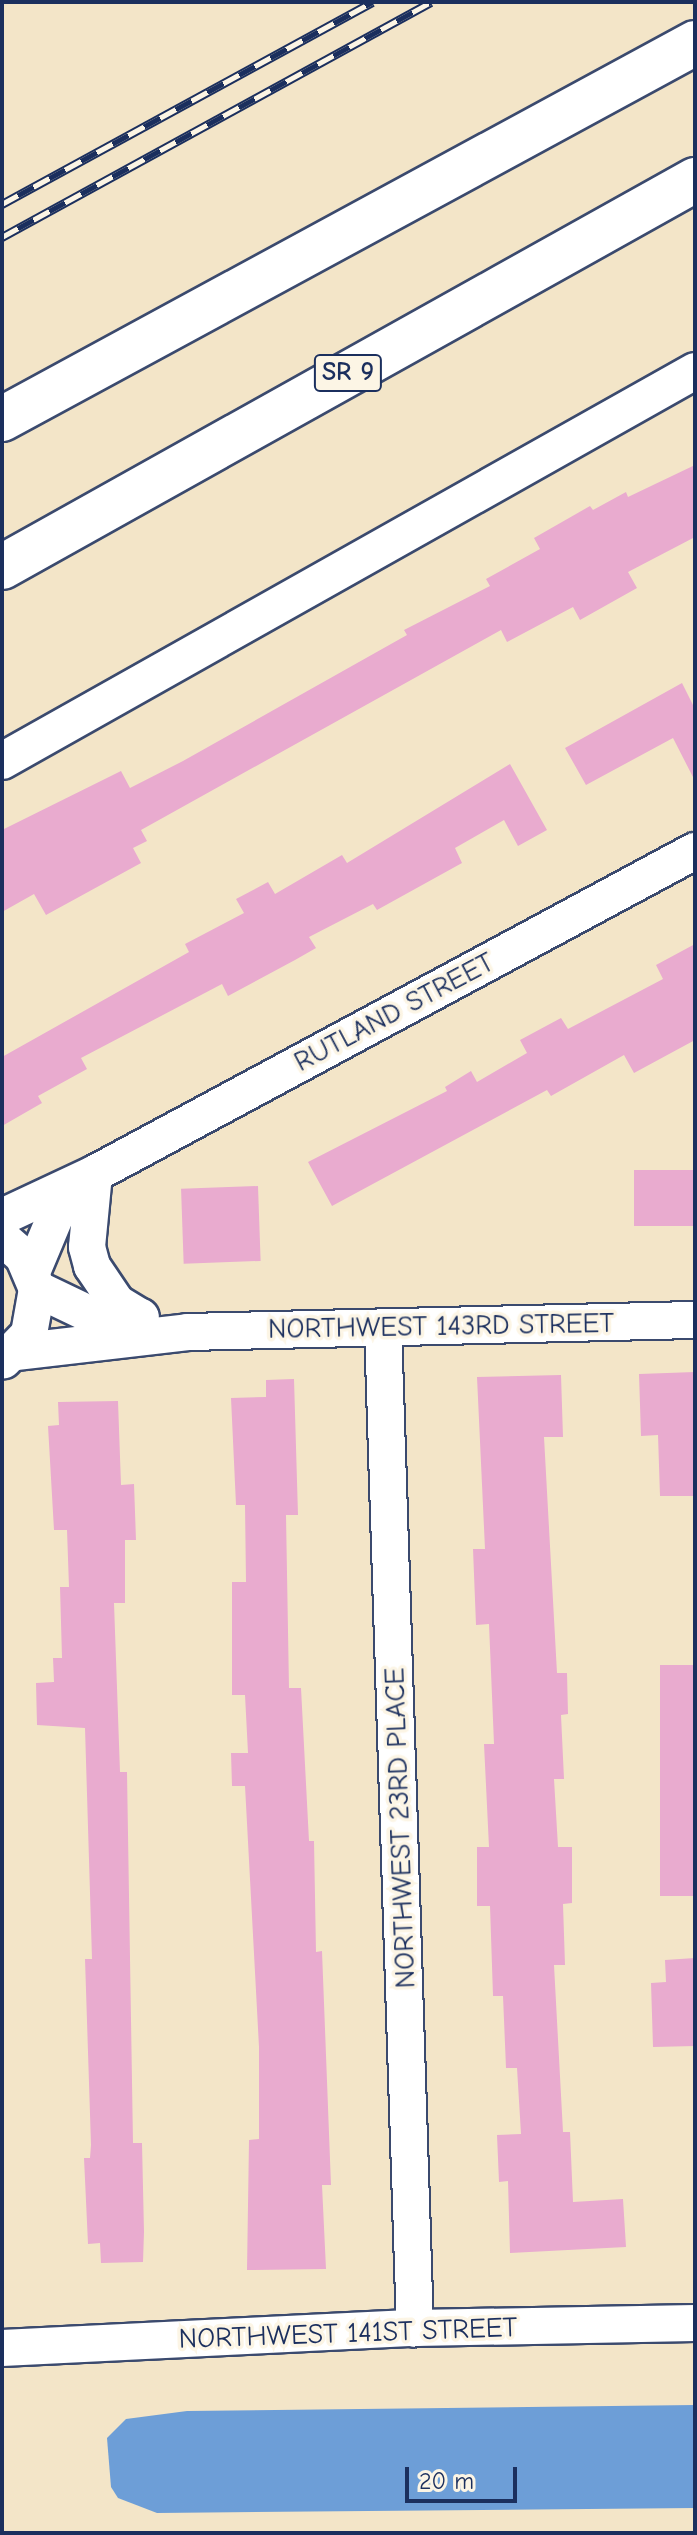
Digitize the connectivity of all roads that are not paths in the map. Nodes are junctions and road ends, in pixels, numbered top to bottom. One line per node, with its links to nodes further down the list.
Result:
1 (695, 43): 4 (main road)
2 (695, 180): 5 (main road, SR 9)
3 (695, 371): 6 (street)
4 (2, 419)
5 (2, 567)
6 (2, 761)
7 (695, 851): 8 (street, RUTLAND STREET)
8 (94, 1174): 9 (street, RUTLAND STREET); 11 (street, RUTLAND STREET); 12 (street)
9 (2, 1217)
10 (2, 1238): 11 (street)
11 (35, 1281): 12 (street, NORTHWEST 143RD STREET); 16 (street, RUTLAND STREET)
12 (139, 1316): 15 (street, NORTHWEST 143RD STREET)
13 (695, 1320): 14 (street, NORTHWEST 143RD STREET)
14 (383, 1327): 15 (street, NORTHWEST 143RD STREET); 18 (street, NORTHWEST 23RD PLACE)
15 (188, 1332): 16 (street, NORTHWEST 143RD STREET)
16 (9, 1357)
17 (695, 2323): 18 (street, NORTHWEST 141ST STREET)
18 (415, 2328): 19 (street, NORTHWEST 141ST STREET)
19 (2, 2348)

